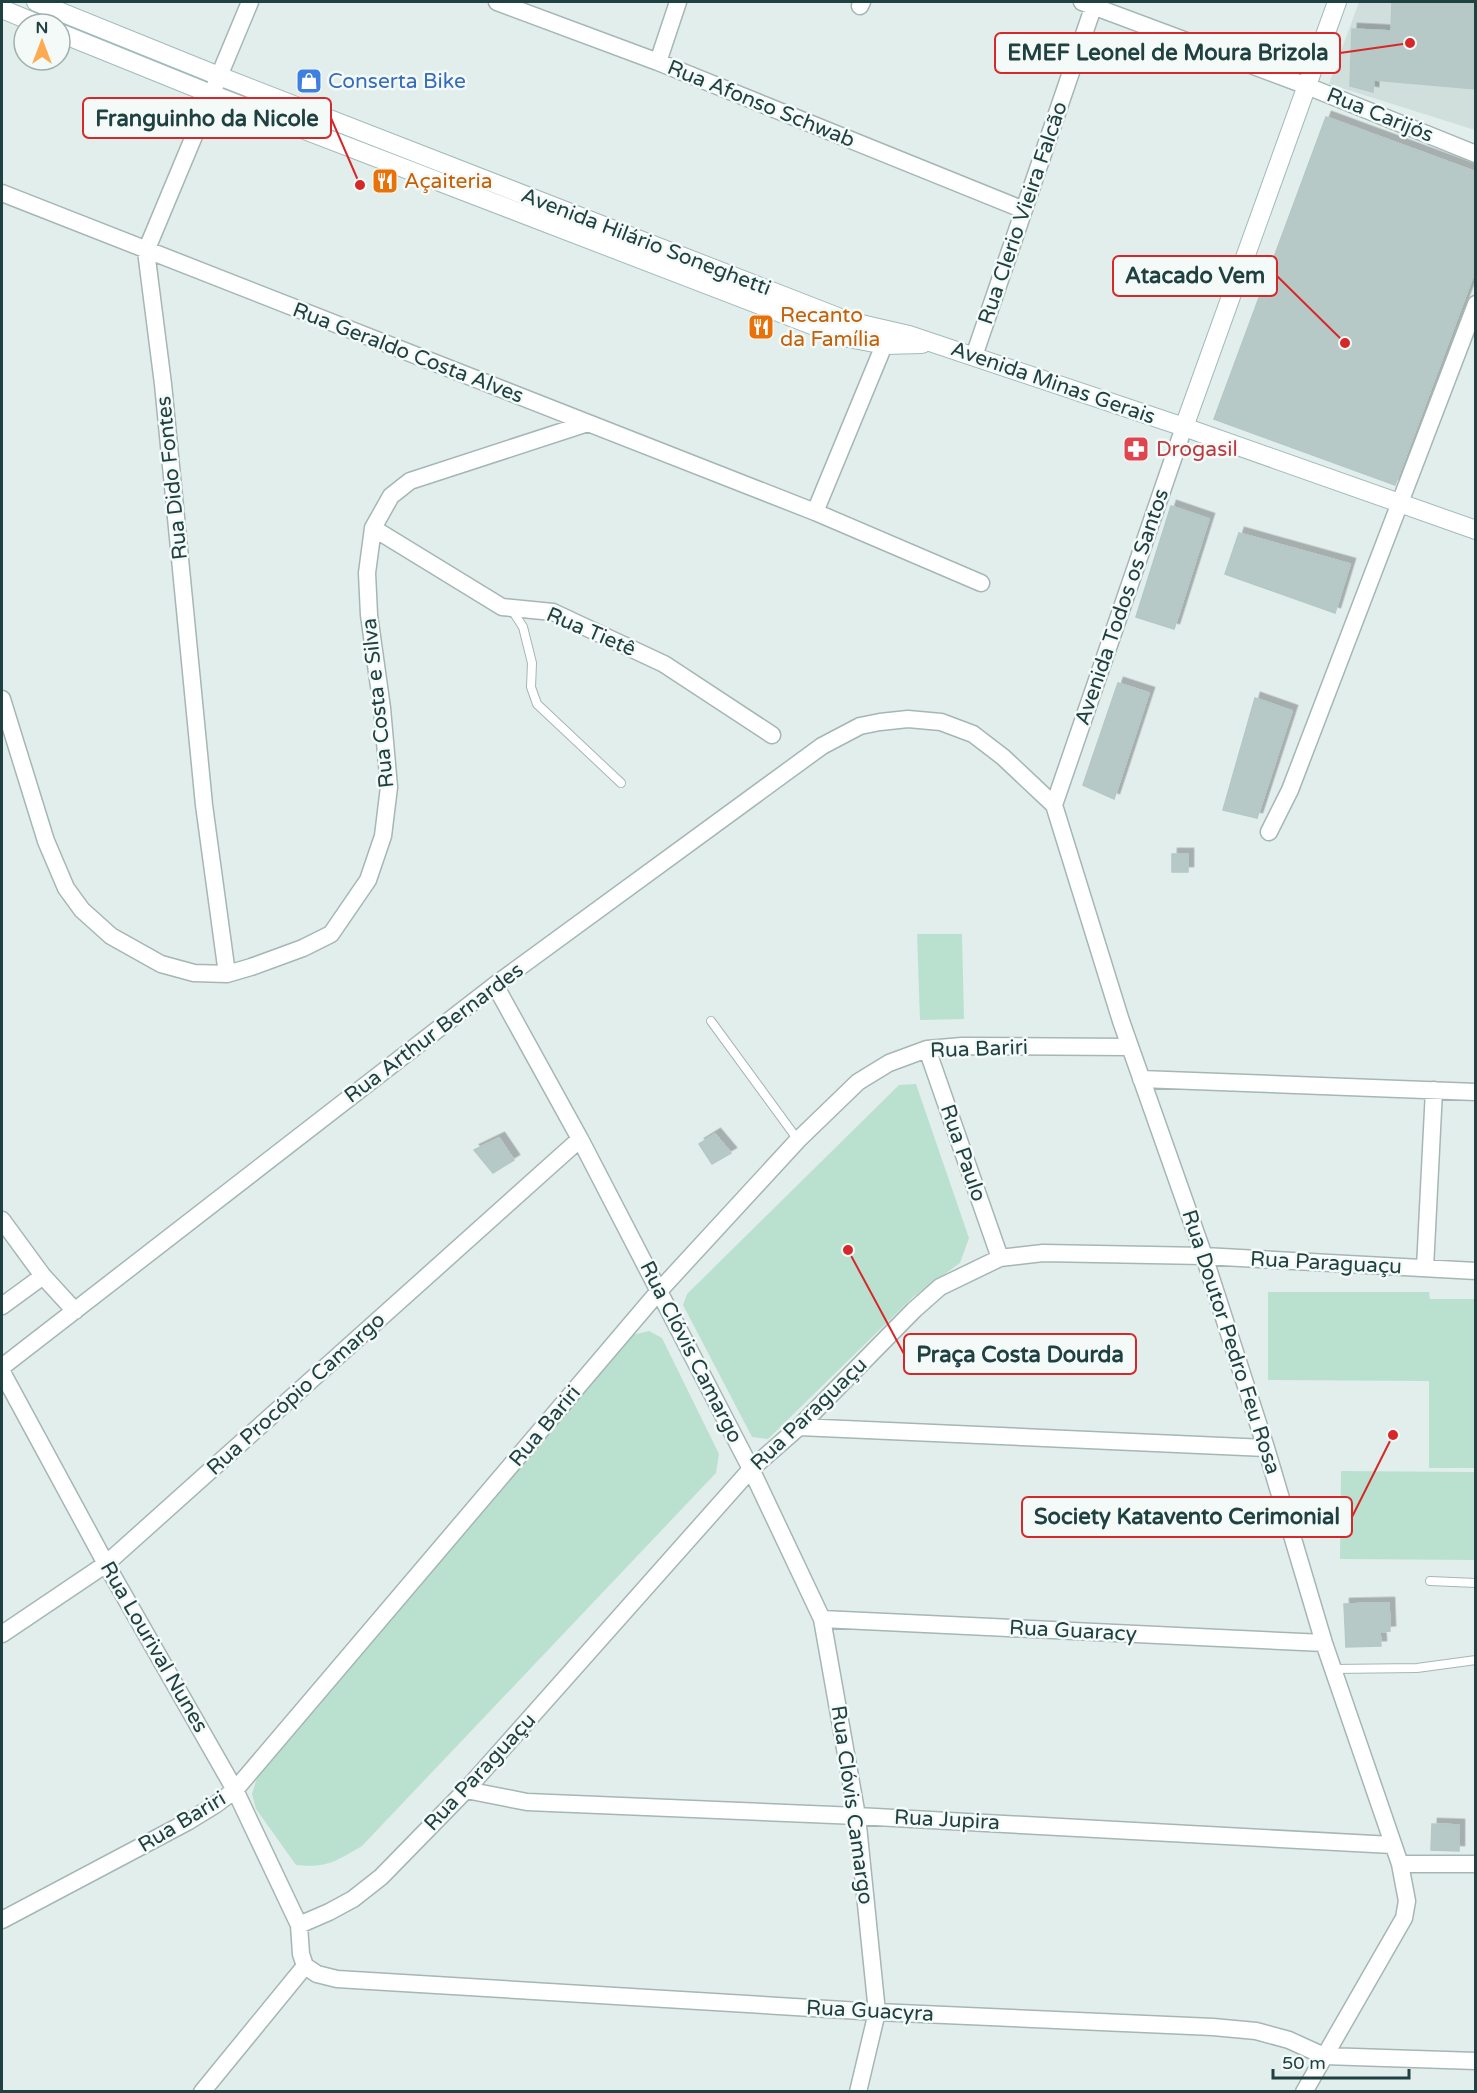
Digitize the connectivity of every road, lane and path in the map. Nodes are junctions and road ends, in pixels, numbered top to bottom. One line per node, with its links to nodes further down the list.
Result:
1 (36, 2): 9 (street, Avenida Hilário Soneghetti)
2 (250, 2): 9 (street, Rua Dido Fontes)
3 (498, 2): 8 (street, Rua Afonso Schwab)
4 (678, 2): 8 (street)
5 (1337, 2): 10 (street, Avenida Todos os Santos)
6 (1090, 3): 10 (street, Rua Carijós); 16 (street, Rua Clerio Vieira Falcão)
7 (72, 38): 11 (street, Avenida Hilário Soneghetti)
8 (658, 62): 16 (street, Rua Afonso Schwab)
9 (219, 76): 11 (street, Rua Dido Fontes); 12 (street, Avenida Hilário Soneghetti)
10 (1307, 86): 13 (street, Rua Carijós); 22 (street, Avenida Todos os Santos)
11 (211, 94): 14 (street, Avenida Hilário Soneghetti); 17 (street, Rua Dido Fontes)
12 (382, 139): 14 (street); 19 (street, Avenida Hilário Soneghetti)
13 (1476, 154)
14 (375, 157): 19 (street, Avenida Hilário Soneghetti)
15 (2, 193): 17 (street, Rua Geraldo Costa Alves)
16 (1023, 210): 20 (street, Rua Clerio Vieira Falcão)
17 (146, 251): 21 (street, Rua Geraldo Costa Alves); 35 (street, Rua Dido Fontes)
18 (1476, 304): 23 (street)
19 (887, 338): 20 (street, Avenida Minas Gerais); 24 (street)
20 (974, 356): 22 (street, Avenida Minas Gerais)
21 (588, 423): 24 (street, Rua Geraldo Costa Alves); 25 (street, Rua Costa e Silva)
22 (1184, 427): 23 (street, Avenida Minas Gerais); 33 (street, Avenida Todos os Santos)
23 (1399, 504): 26 (street, Avenida Minas Gerais); 34 (street)
24 (815, 512): 27 (street, Rua Geraldo Costa Alves)
25 (373, 528): 28 (street, Rua Tietê); 35 (street, Rua Costa e Silva)
26 (1476, 530)
27 (981, 583)
28 (512, 609): 31 (street, Rua Tietê); 32 (lane)
29 (2, 699): 35 (street, Rua Costa e Silva)
30 (880, 722): 33 (street, Rua Doutor Pedro Feu Rosa); 36 (street, Rua Arthur Bernardes)
31 (772, 735)
32 (621, 783)
33 (1054, 805): 38 (street, Rua Doutor Pedro Feu Rosa)
34 (1269, 831)
35 (227, 974)
36 (495, 985): 43 (street, Rua Clóvis Camargo); 53 (street, Rua Arthur Bernardes)
37 (711, 1022): 44 (lane)
38 (1130, 1047): 39 (street, Rua Bariri); 40 (street, Rua Doutor Pedro Feu Rosa)
39 (927, 1049): 44 (street, Rua Bariri); 47 (street, Rua Paulo)
40 (1141, 1078): 41 (street); 46 (street, Rua Doutor Pedro Feu Rosa)
41 (1434, 1090): 42 (street); 48 (street)
42 (1476, 1092)
43 (580, 1139): 51 (street, Rua Clóvis Camargo); 59 (street, Rua Procópio Camargo)
44 (798, 1140): 51 (street, Rua Bariri)
45 (2, 1220): 50 (street)
46 (1204, 1256): 47 (street, Rua Paraguaçu); 48 (street, Rua Paraguaçu); 57 (street, Rua Doutor Pedro Feu Rosa)
47 (1000, 1258): 56 (street, Rua Paraguaçu)
48 (1425, 1268): 49 (street, Rua Paraguaçu)
49 (1476, 1270)
50 (43, 1276): 52 (street); 53 (street)
51 (659, 1291): 58 (street, Rua Clóvis Camargo); 67 (street, Rua Bariri)
52 (2, 1306)
53 (75, 1311): 54 (street, Rua Arthur Bernardes)
54 (2, 1367)
55 (2, 1372): 59 (street, Rua Lourival Nunes)
56 (799, 1426): 57 (street); 58 (street, Rua Paraguaçu)
57 (1266, 1448): 64 (street, Rua Doutor Pedro Feu Rosa)
58 (751, 1469): 62 (street, Rua Clóvis Camargo); 68 (street, Rua Paraguaçu)
59 (106, 1564): 63 (street, Rua Procópio Camargo); 67 (street, Rua Lourival Nunes)
60 (1430, 1581): 61 (lane)
61 (1476, 1583)
62 (822, 1619): 64 (street, Rua Guaracy); 69 (street, Rua Clóvis Camargo)
63 (2, 1634)
64 (1324, 1643): 66 (street, Rua Doutor Pedro Feu Rosa)
65 (1476, 1660): 66 (lane)
66 (1333, 1669): 70 (street, Rua Doutor Pedro Feu Rosa)
67 (235, 1790): 73 (street, Rua Bariri); 74 (street, Rua Lourival Nunes)
68 (466, 1790): 69 (street, Rua Jupira); 74 (street, Rua Paraguaçu)
69 (857, 1816): 70 (street, Rua Jupira); 76 (street, Rua Clóvis Camargo)
70 (1392, 1845): 71 (street, Rua Doutor Pedro Feu Rosa)
71 (1400, 1864): 72 (street); 77 (street, Rua Doutor Pedro Feu Rosa)
72 (1476, 1864)
73 (2, 1920)
74 (299, 1926): 75 (street)
75 (305, 1966): 76 (street, Rua Guacyra); 79 (street)
76 (877, 2012): 77 (street, Rua Guacyra); 80 (street, Rua Clóvis Camargo)
77 (1324, 2056): 78 (street, Rua Guacyra); 81 (street, Rua Doutor Pedro Feu Rosa)
78 (1476, 2061)
79 (202, 2091)
80 (858, 2091)
81 (1304, 2091)

